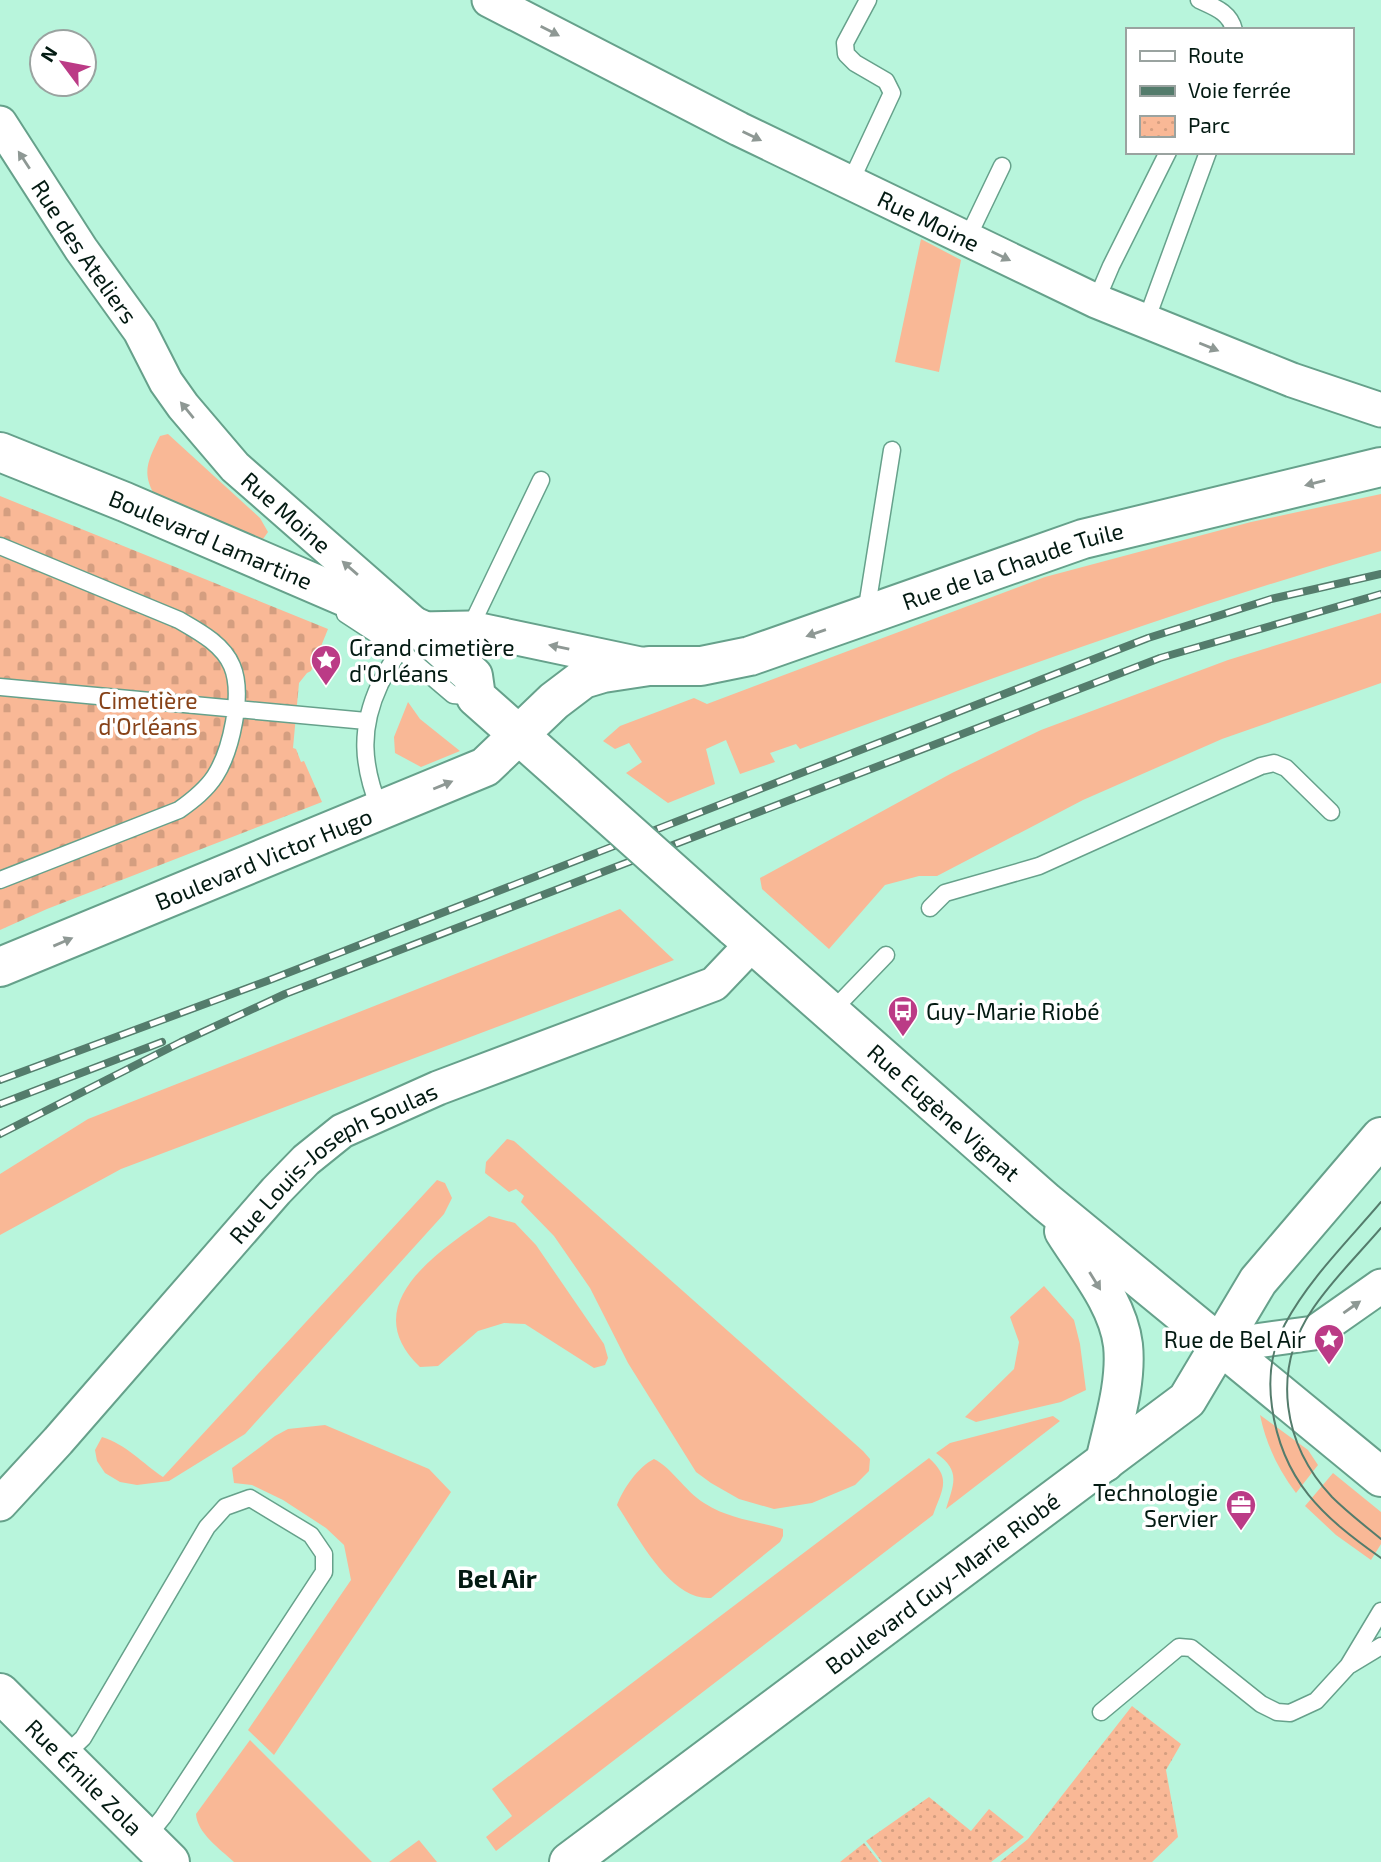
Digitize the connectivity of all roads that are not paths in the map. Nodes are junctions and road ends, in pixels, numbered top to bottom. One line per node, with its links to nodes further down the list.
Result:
1 (489, 0): 9 (street, Rue Moine, one-way to 9)
2 (868, 0): 9 (lane)
3 (1199, 0): 4 (lane)
4 (1234, 28)
5 (0, 123): 13 (street, Rue des Ateliers, one-way to 5)
6 (1167, 154): 11 (lane)
7 (1207, 154): 12 (lane)
8 (1002, 166): 10 (lane)
9 (850, 183): 10 (street, Rue Moine)
10 (967, 239): 11 (street, Rue Moine, one-way to 11)
11 (1096, 301): 12 (street, Rue Moine)
12 (1146, 321): 14 (street, Rue Moine, one-way to 14)
13 (166, 382): 23 (street, Rue Moine, one-way to 13)
14 (1381, 410)
15 (892, 450): 21 (lane)
16 (0, 452): 23 (street, Boulevard Lamartine)
17 (0, 463): 23 (lane)
18 (1381, 467): 21 (street, Rue de la Chaude Tuile, one-way to 21)
19 (541, 480): 22 (lane)
20 (0, 546): 26 (lane)
21 (865, 616): 24 (street, Rue de la Chaude Tuile, one-way to 24)
22 (470, 628): 23 (street, Rue de la Chaude Tuile); 24 (street, Rue de la Chaude Tuile, one-way to 22)
23 (410, 639): 27 (lane); 28 (street, Boulevard Lamartine)
24 (649, 666): 28 (street, Rue de la Chaude Tuile)
25 (0, 687): 26 (lane)
26 (234, 710): 27 (lane); 31 (lane)
27 (366, 721): 29 (lane)
28 (519, 735): 29 (street, Boulevard Victor Hugo, one-way to 28); 33 (street, Rue Eugène Vignat, bridge)
29 (380, 810): 35 (street, Boulevard Victor Hugo, one-way to 29)
30 (1331, 812): 32 (lane)
31 (0, 880)
32 (930, 908)
33 (743, 935): 36 (street, Rue Eugène Vignat); 43 (street, Rue Louis-Joseph Soulas)
34 (886, 955): 36 (lane)
35 (0, 967)
36 (831, 1012): 38 (street, Rue Eugène Vignat)
37 (1381, 1137): 40 (street, Boulevard Guy-Marie Riobé)
38 (1046, 1202): 40 (street, Rue Eugène Vignat); 41 (street, one-way to 41)
39 (1381, 1286): 40 (street, one-way to 39)
40 (1219, 1346): 41 (street, Boulevard Guy-Marie Riobé); 42 (street, Rue Eugène Vignat)
41 (1105, 1462): 51 (street, Boulevard Guy-Marie Riobé)
42 (1381, 1476)
43 (0, 1504)
44 (1381, 1611): 46 (lane)
45 (1381, 1646): 46 (lane)
46 (1348, 1666): 48 (lane)
47 (0, 1693): 49 (street, Rue Émile Zola)
48 (1101, 1712)
49 (64, 1757): 50 (street, Rue Émile Zola); 50 (lane)
50 (158, 1850)
51 (569, 1862)

